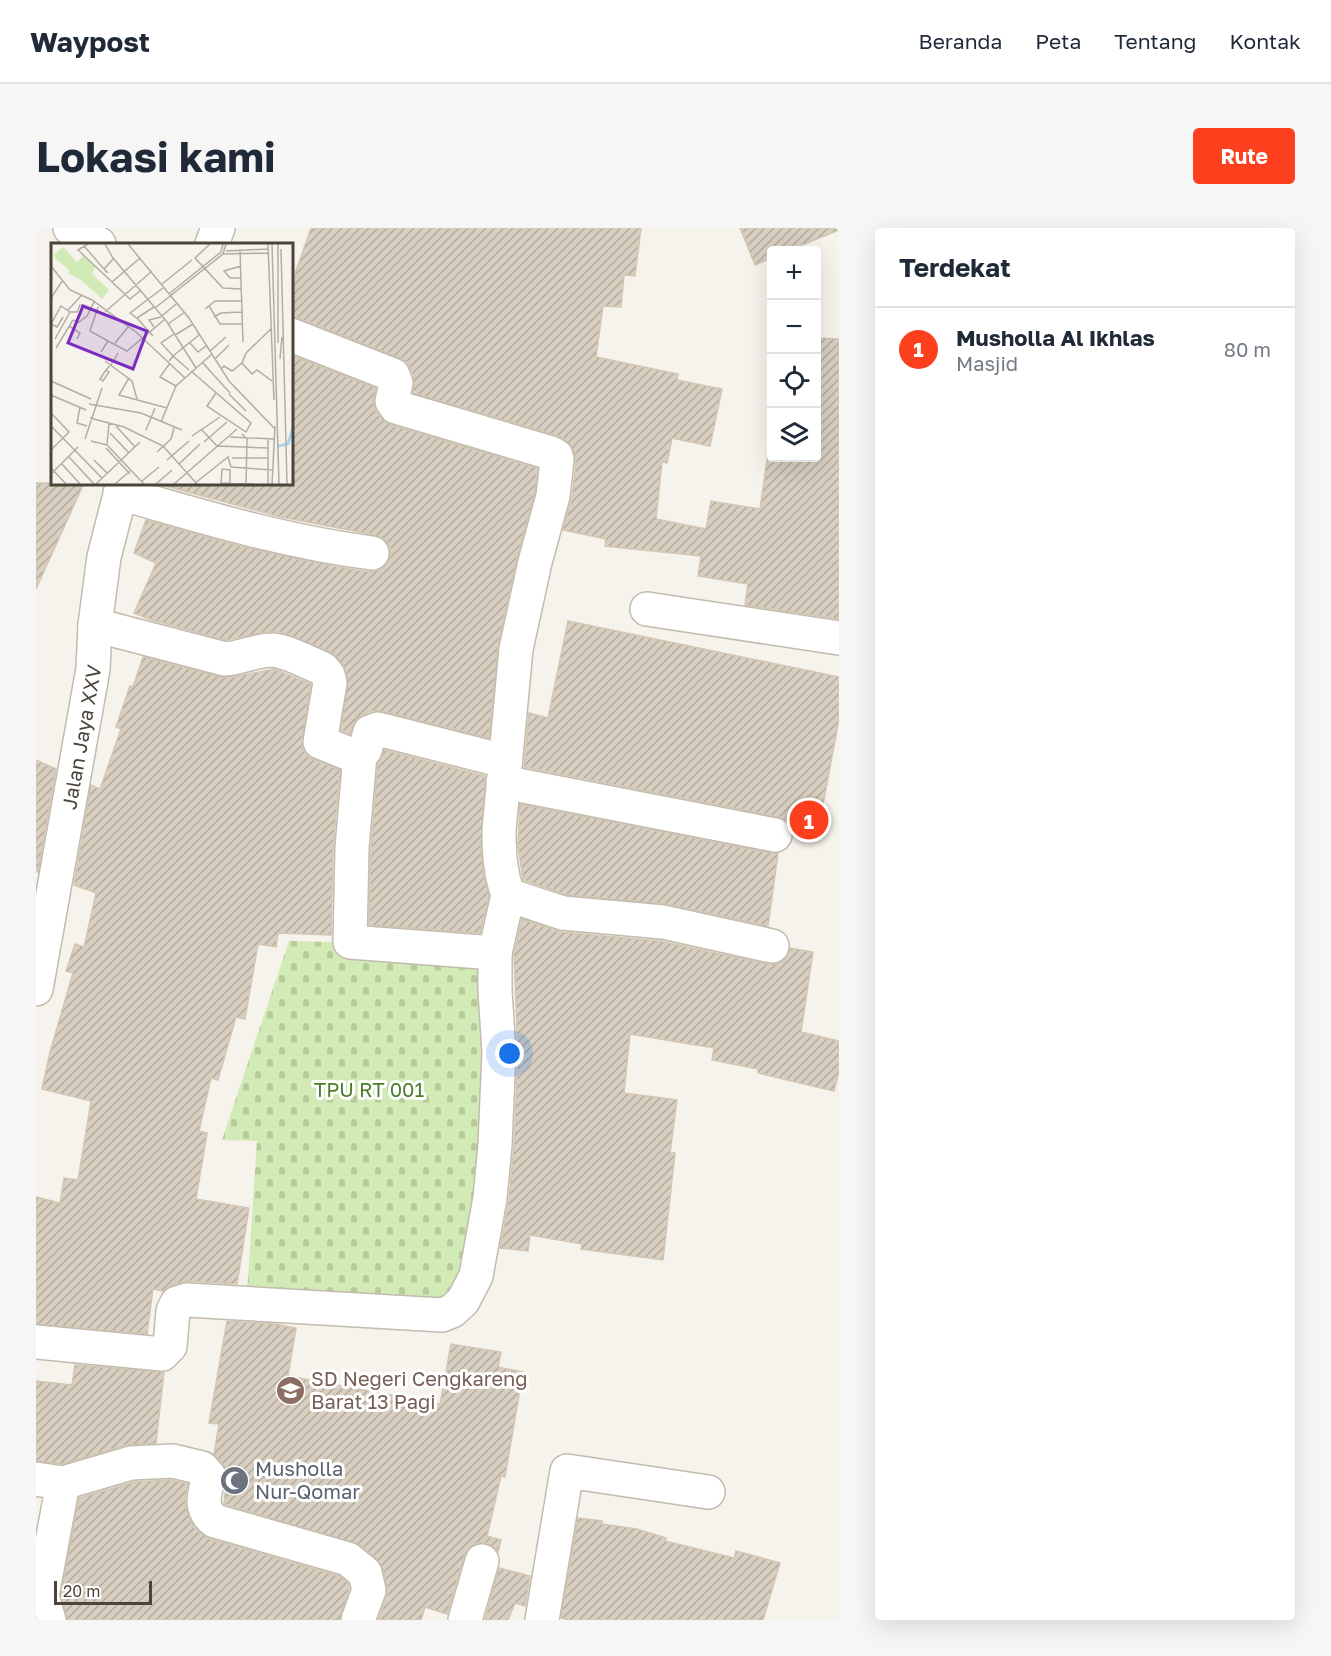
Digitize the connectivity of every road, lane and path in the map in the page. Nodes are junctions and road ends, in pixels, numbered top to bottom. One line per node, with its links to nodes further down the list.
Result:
1 (70, 228): 3 (street)
2 (218, 228): 4 (street)
3 (97, 243)
4 (212, 243)
5 (292, 335): 12 (street)
6 (121, 488): 7 (street); 9 (street, Jalan Jaya XXV)
7 (372, 553)
8 (647, 609): 10 (street)
9 (95, 625): 11 (street); 17 (street, Jalan Jaya XXV)
10 (839, 638)
11 (360, 755): 12 (street); 16 (street)
12 (504, 771): 13 (street); 14 (street)
13 (775, 835)
14 (508, 894): 15 (street); 16 (street)
15 (772, 946)
16 (495, 953): 18 (street)
17 (36, 989)
18 (36, 1342)
19 (50, 1481): 22 (street); 23 (street)
20 (708, 1492): 25 (street)
21 (482, 1561): 24 (street)
22 (49, 1620)
23 (358, 1620)
24 (465, 1620)
25 (542, 1620)

